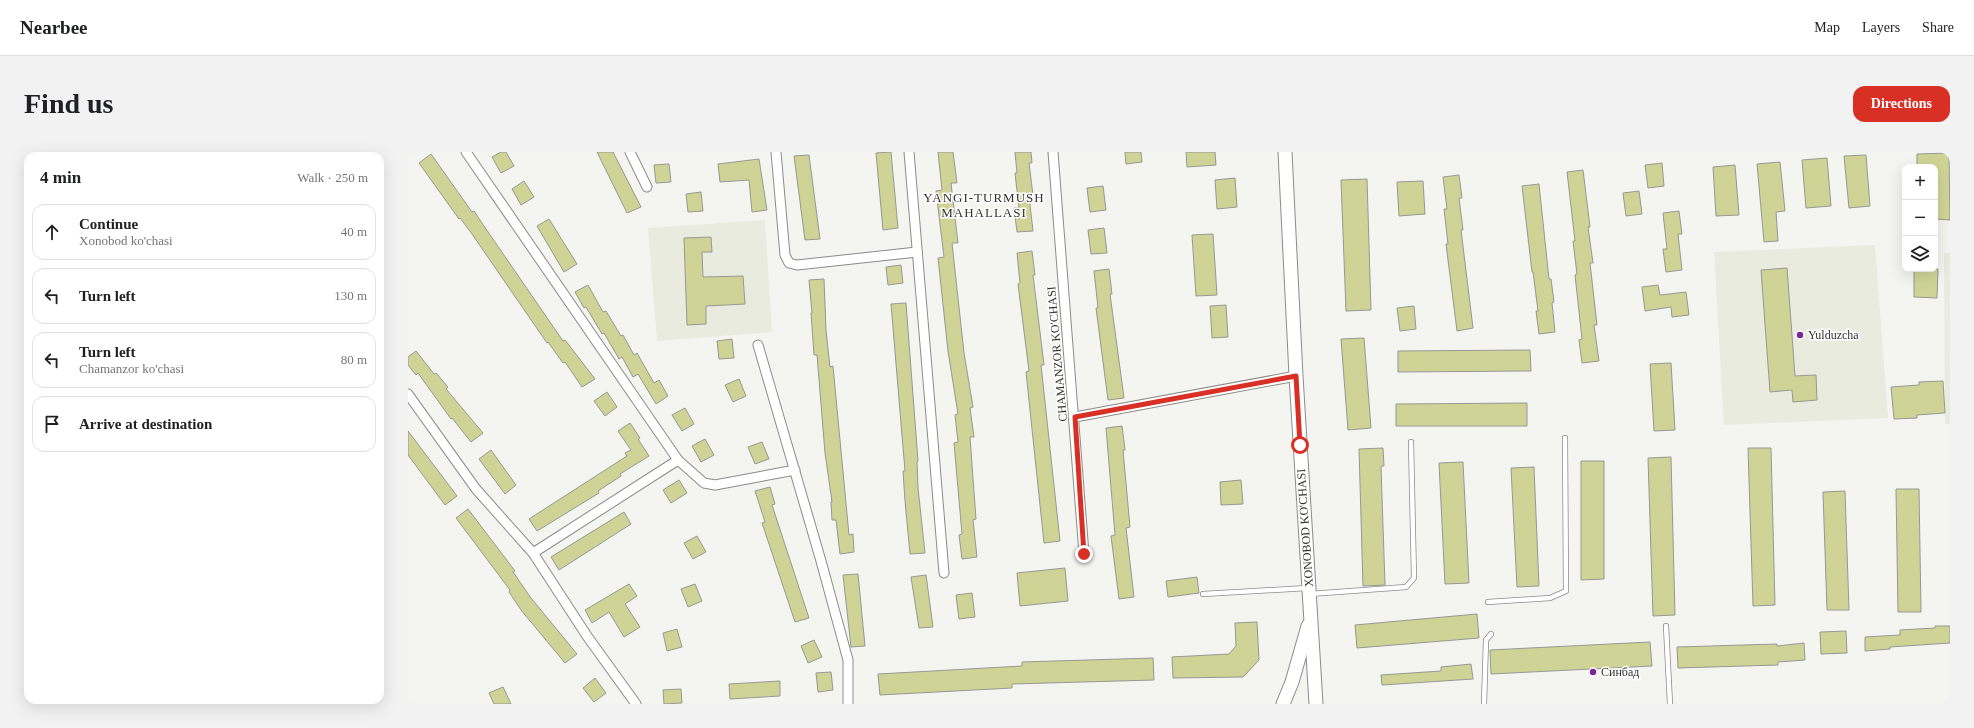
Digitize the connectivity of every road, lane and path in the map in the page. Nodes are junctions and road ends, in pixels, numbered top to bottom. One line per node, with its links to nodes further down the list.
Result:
1 (466, 152): 15 (street)
2 (630, 152): 7 (street)
3 (776, 152): 8 (street)
4 (910, 152): 8 (street)
5 (1053, 152): 12 (street, CHAMANZOR KO'CHASI)
6 (1284, 155): 10 (main road, XONOBOD KO'CHASI)
7 (646, 187)
8 (917, 252): 19 (street)
9 (758, 345): 16 (street)
10 (1296, 376): 12 (street); 20 (main road, XONOBOD KO'CHASI)
11 (408, 394): 17 (street)
12 (1075, 417): 18 (street, CHAMANZOR KO'CHASI)
13 (1566, 438): 22 (lane)
14 (1411, 442): 20 (lane)
15 (678, 460): 16 (street); 17 (street)
16 (795, 470): 27 (street)
17 (533, 553): 26 (street)
18 (1084, 554)
19 (944, 572)
20 (1309, 591): 21 (lane); 23 (main road, XONOBOD KO'CHASI)
21 (1203, 594)
22 (1488, 602)
23 (1311, 617): 28 (main road); 29 (main road, XONOBOD KO'CHASI)
24 (1666, 626): 31 (lane)
25 (1491, 634): 30 (lane)
26 (636, 704)
27 (848, 704)
28 (1283, 704)
29 (1316, 704)
30 (1484, 704)
31 (1670, 704)

